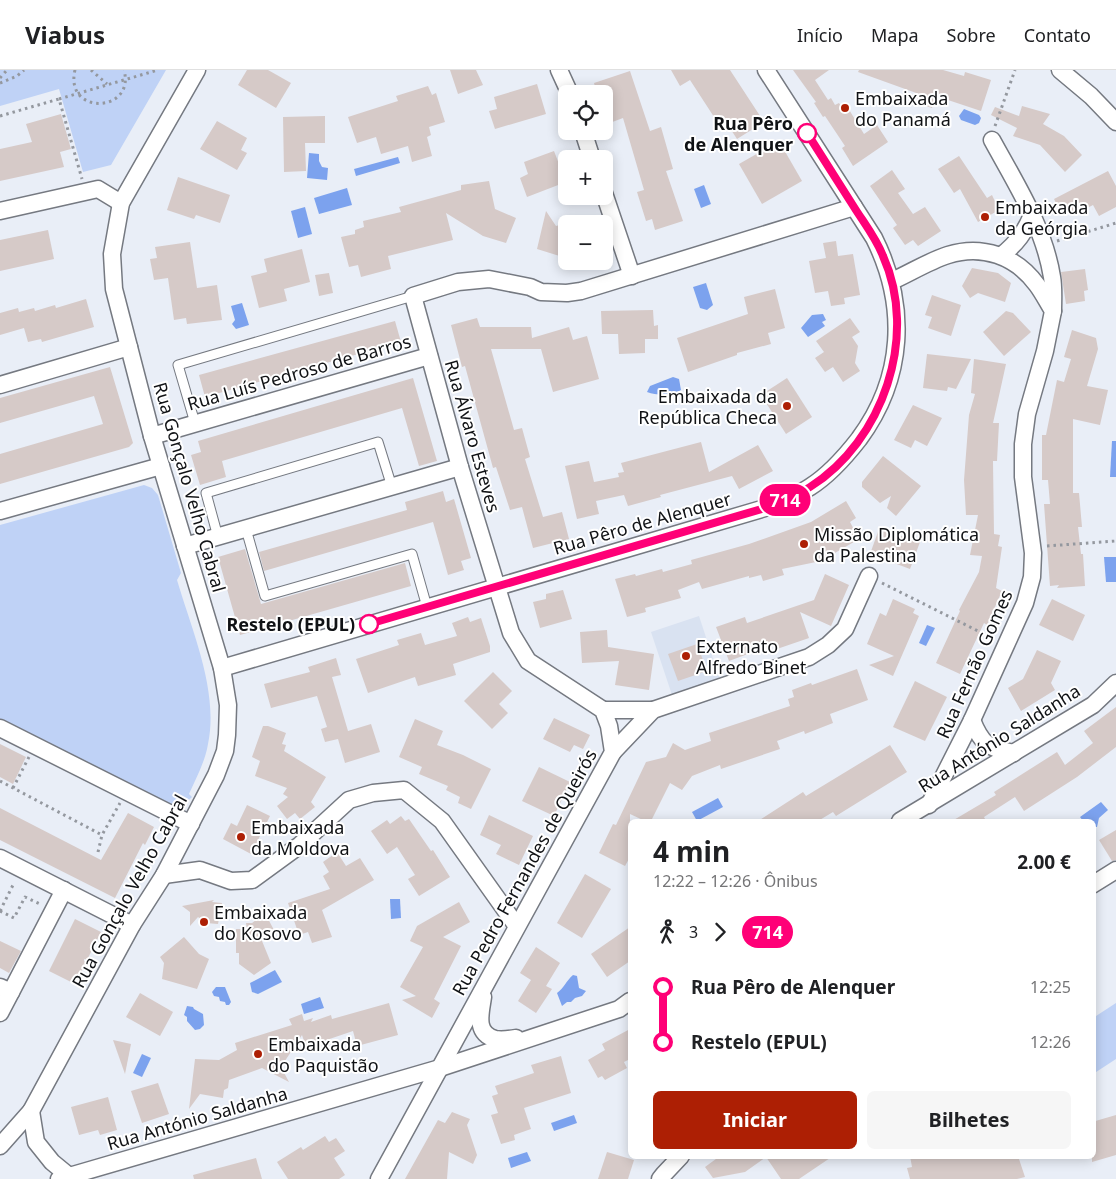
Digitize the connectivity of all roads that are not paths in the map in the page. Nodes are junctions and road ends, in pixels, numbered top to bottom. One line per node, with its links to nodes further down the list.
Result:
1 (197, 70): 8 (street, Rua Gonçalo Velho Cabral)
2 (559, 70): 5 (street)
3 (766, 70): 10 (street, Rua Pêro de Alenquer)
4 (1060, 70): 6 (street)
5 (566, 85)
6 (1116, 122)
7 (992, 140): 12 (street, Rua Fernão Gomes)
8 (121, 203): 11 (street); 18 (street, Rua Gonçalo Velho Cabral)
9 (608, 205): 14 (street)
10 (854, 207): 14 (street); 15 (street, Rua Pêro de Alenquer)
11 (0, 210)
12 (1032, 214): 13 (street); 17 (street, Rua Fernão Gomes)
13 (1002, 255): 15 (street); 17 (street)
14 (632, 276): 16 (street)
15 (892, 281): 31 (street, Rua Pêro de Alenquer)
16 (413, 296): 19 (street, Rua Álvaro Esteves); 21 (lane)
17 (1053, 311): 37 (street, Rua Fernão Gomes)
18 (129, 347): 20 (street); 22 (street, Rua Gonçalo Velho Cabral)
19 (429, 356): 21 (street, Rua Luís Pedroso de Barros); 24 (street, Rua Álvaro Esteves)
20 (0, 385)
21 (195, 423): 22 (street, Rua Luís Pedroso de Barros)
22 (152, 436): 23 (street, Rua Gonçalo Velho Cabral)
23 (161, 466): 26 (street); 29 (street, Rua Gonçalo Velho Cabral)
24 (460, 467): 25 (street); 31 (street, Rua Álvaro Esteves)
25 (392, 487): 27 (street); 28 (lane)
26 (0, 511)
27 (246, 529): 28 (street); 32 (lane)
28 (218, 537): 29 (street)
29 (186, 546): 33 (street, Rua Gonçalo Velho Cabral)
30 (869, 576): 36 (street)
31 (496, 587): 32 (street, Rua Pêro de Alenquer); 35 (street)
32 (427, 607): 33 (street, Rua Pêro de Alenquer)
33 (222, 668): 43 (street, Rua Gonçalo Velho Cabral)
34 (1116, 683): 40 (street, Rua António Saldanha)
35 (603, 710): 36 (street); 39 (street, Rua Pedro Fernandes de Queirós)
36 (653, 710): 39 (street)
37 (972, 720): 40 (street); 41 (street, Rua Fernão Gomes)
38 (0, 728): 43 (street)
39 (613, 752): 52 (street, Rua Pedro Fernandes de Queirós)
40 (1014, 753): 41 (street, Rua António Saldanha)
41 (929, 804): 42 (street, Rua António Saldanha)
42 (903, 819)
43 (191, 824): 44 (street, Rua Gonçalo Velho Cabral)
44 (180, 844): 46 (street); 48 (street, Rua Gonçalo Velho Cabral)
45 (0, 858): 50 (street)
46 (200, 870): 48 (street); 52 (street)
47 (1116, 870): 49 (street)
48 (164, 875): 51 (street, Rua Gonçalo Velho Cabral)
49 (1096, 882)
50 (64, 890): 51 (street); 54 (street)
51 (132, 925): 59 (street, Rua Gonçalo Velho Cabral)
52 (516, 926): 53 (street, Rua Pedro Fernandes de Queirós)
53 (486, 981): 57 (street); 58 (street, Rua Pedro Fernandes de Queirós)
54 (5, 990): 56 (street)
55 (628, 1003): 57 (street, Rua António Saldanha)
56 (0, 1013)
57 (533, 1038): 58 (street, Rua António Saldanha)
58 (440, 1068): 62 (street, Rua António Saldanha); 63 (street, Rua Pedro Fernandes de Queirós)
59 (31, 1111): 60 (street, Rua Gonçalo Velho Cabral); 62 (street)
60 (0, 1146)
61 (678, 1159): 64 (street)
62 (64, 1178)
63 (379, 1179)
64 (660, 1179)

